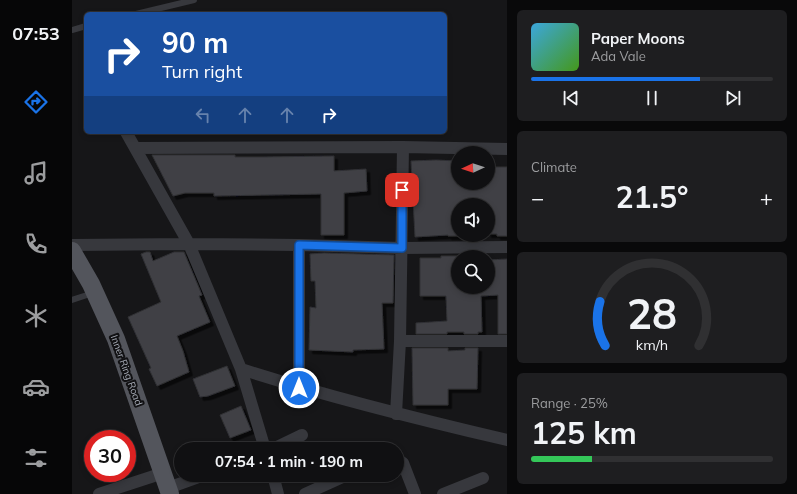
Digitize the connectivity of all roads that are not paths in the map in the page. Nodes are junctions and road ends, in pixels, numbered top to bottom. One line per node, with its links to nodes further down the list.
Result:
1 (194, 0): 2 (lane)
2 (144, 12)
3 (84, 27): 4 (lane)
4 (72, 30)
5 (127, 134): 7 (street)
6 (403, 147): 7 (street); 8 (street); 13 (street)
7 (135, 148): 9 (street)
8 (507, 149)
9 (189, 244): 10 (street); 11 (street); 19 (street)
10 (72, 245)
11 (299, 245): 13 (street); 20 (street)
12 (507, 247): 13 (street)
13 (402, 248): 17 (street)
14 (72, 251): 32 (main road, Inner Ring Road)
15 (72, 268): 16 (main road, Inner Ring Road)
16 (79, 298): 27 (main road, Inner Ring Road)
17 (400, 341): 18 (street); 21 (street)
18 (507, 341)
19 (241, 369): 20 (street); 24 (street)
20 (299, 388): 21 (street)
21 (396, 414): 23 (street)
22 (302, 435): 25 (street)
23 (507, 440)
24 (263, 442)
25 (288, 442)
26 (404, 466): 36 (street)
27 (154, 476): 32 (main road, Inner Ring Road); 33 (street)
28 (483, 478): 37 (street)
29 (188, 482): 32 (street)
30 (275, 482): 34 (street)
31 (332, 482): 35 (street)
32 (166, 492)
33 (99, 494)
34 (278, 494)
35 (305, 494)
36 (415, 494)
37 (443, 494)

